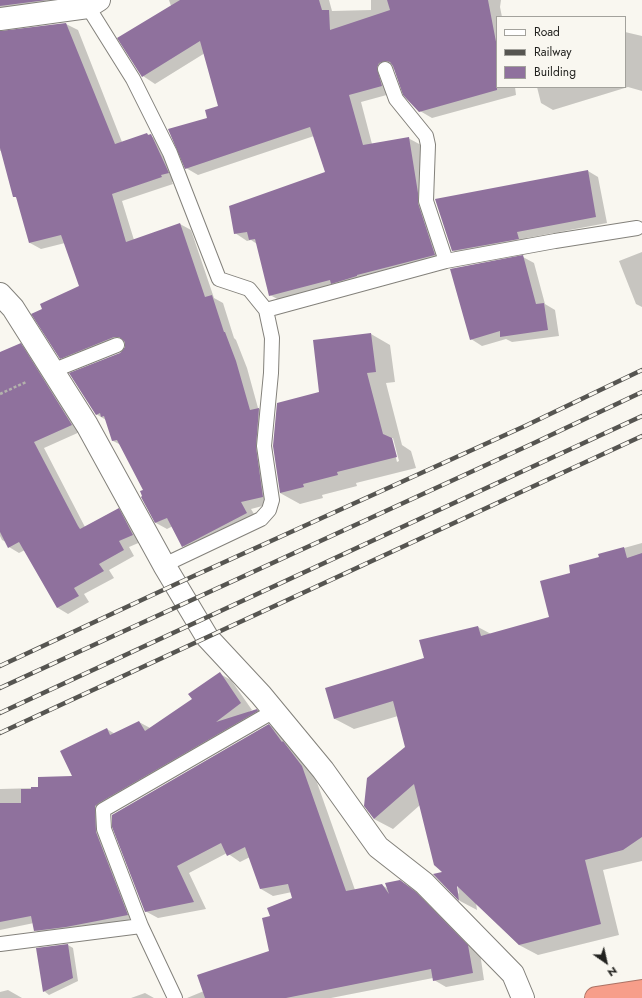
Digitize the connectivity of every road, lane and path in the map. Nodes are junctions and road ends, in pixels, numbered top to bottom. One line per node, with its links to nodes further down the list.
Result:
1 (93, 4): 2 (street); 7 (lane)
2 (0, 20)
3 (385, 69): 5 (lane)
4 (637, 228): 5 (lane)
5 (446, 261): 7 (lane)
6 (0, 294): 9 (street)
7 (266, 310): 10 (lane)
8 (117, 345): 9 (lane)
9 (52, 371): 10 (street)
10 (164, 565): 11 (street)
11 (274, 711): 12 (lane); 16 (street)
12 (141, 926): 13 (lane); 15 (lane)
13 (0, 944)
14 (642, 991): 17 (highway)
15 (175, 998)
16 (523, 998)
17 (596, 998)

